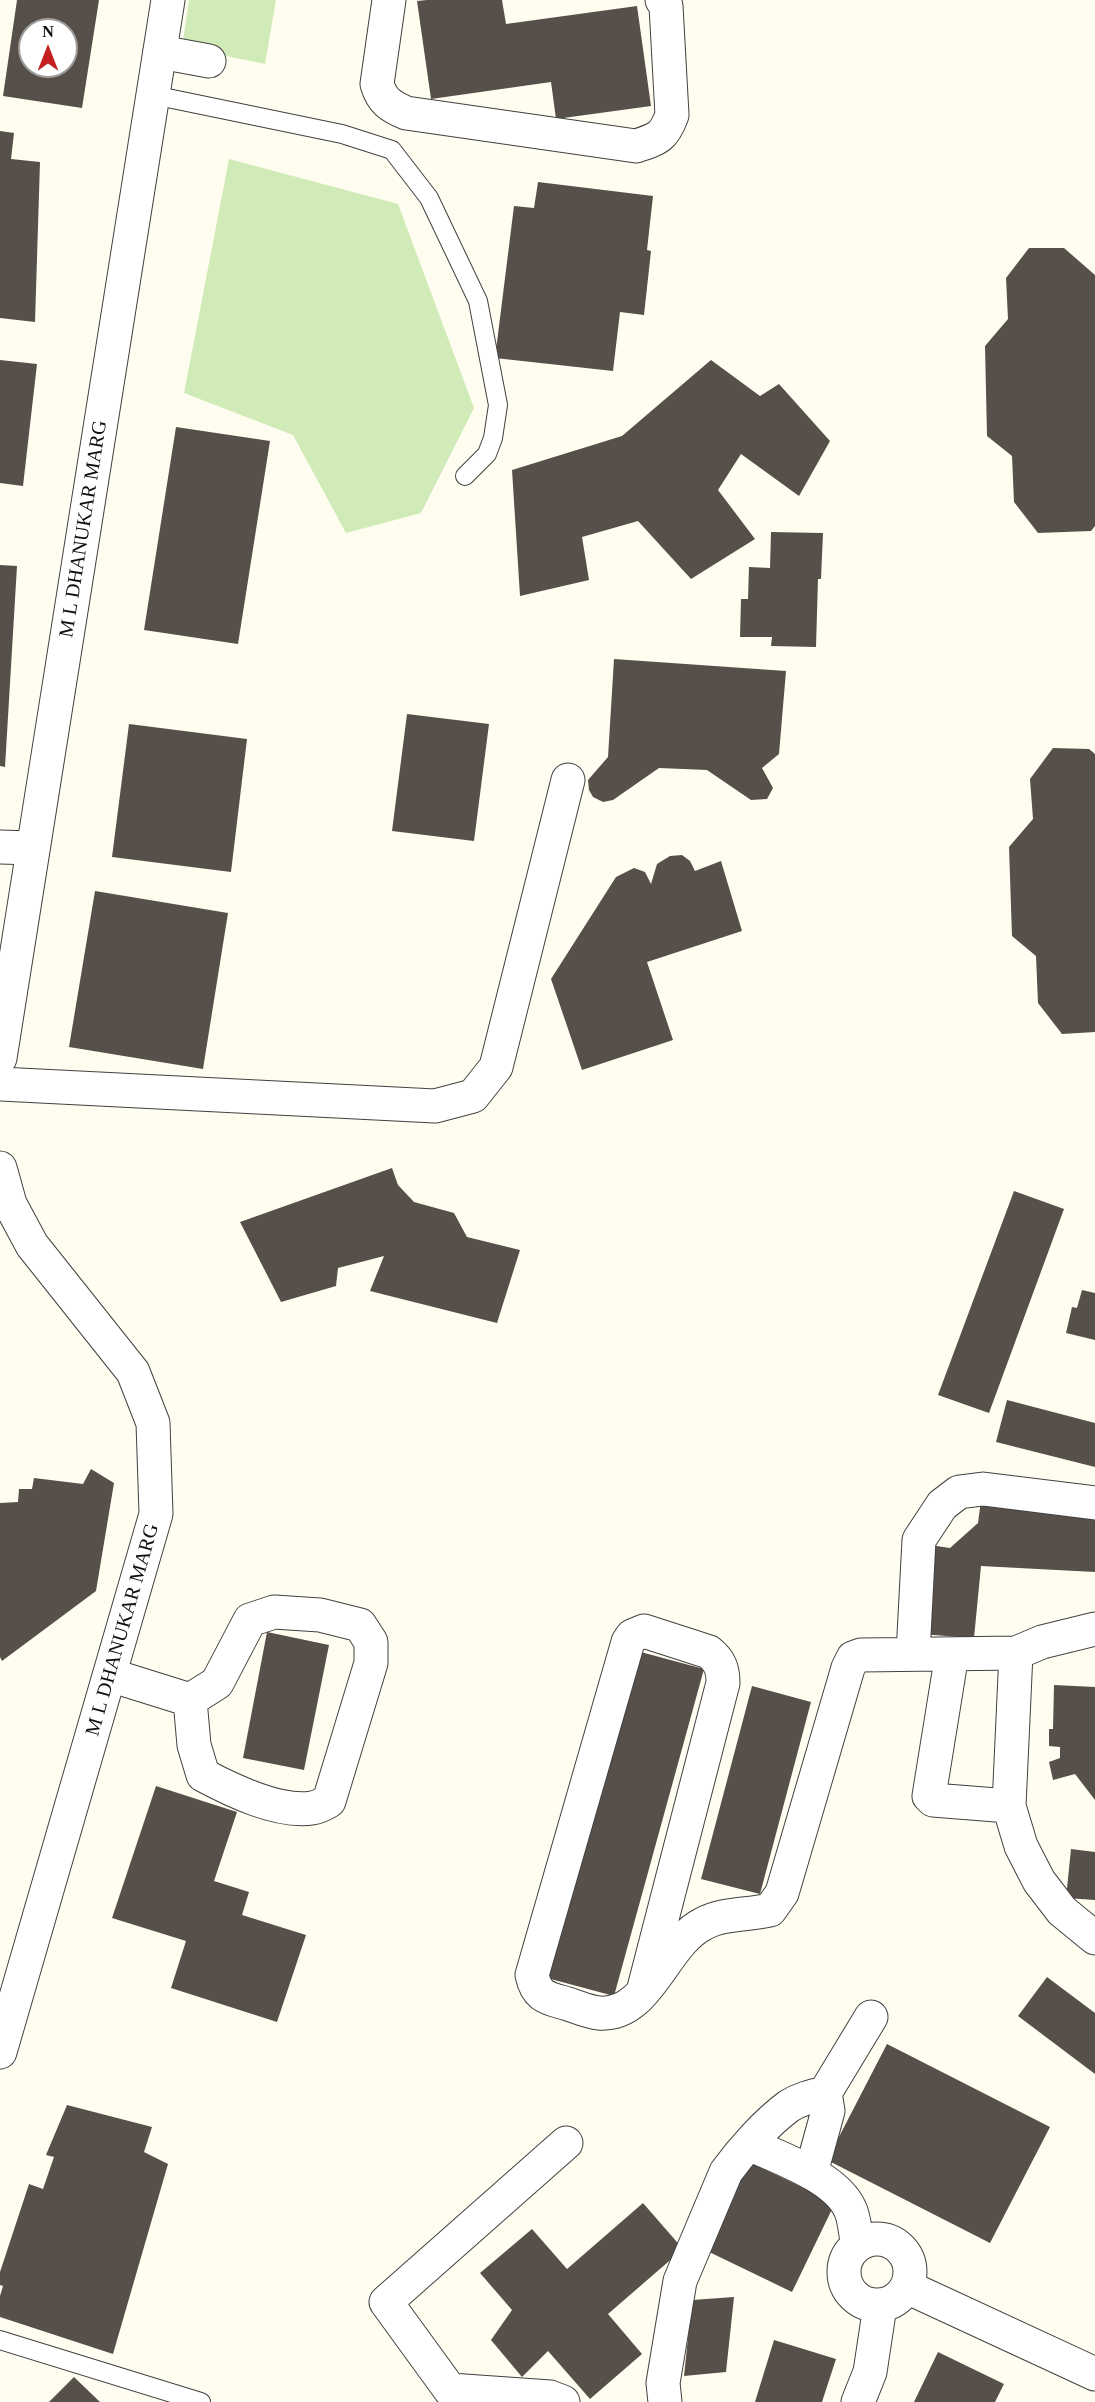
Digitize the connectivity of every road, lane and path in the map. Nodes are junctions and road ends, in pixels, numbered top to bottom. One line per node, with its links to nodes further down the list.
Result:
1 (168, 0): 4 (street, M L DHANUKAR MARG)
2 (389, 0): 3 (street)
3 (662, 0)
4 (160, 52): 5 (street); 6 (street, M L DHANUKAR MARG)
5 (209, 61)
6 (153, 94): 7 (lane); 10 (street, M L DHANUKAR MARG)
7 (465, 476)
8 (568, 780): 12 (street)
9 (0, 847): 10 (street)
10 (33, 848): 11 (street, M L DHANUKAR MARG)
11 (0, 1058)
12 (0, 1084)
13 (0, 1168): 19 (street, M L DHANUKAR MARG)
14 (1095, 1503): 17 (street)
15 (1095, 1629): 16 (street)
16 (1016, 1653): 18 (street); 21 (street)
17 (913, 1654): 18 (street); 23 (street)
18 (952, 1654): 21 (street)
19 (110, 1675): 20 (street); 25 (street, M L DHANUKAR MARG)
20 (190, 1700): 20 (street)
21 (1009, 1806): 22 (street)
22 (1095, 1938)
23 (643, 1992): 23 (street)
24 (871, 2017): 26 (street)
25 (0, 2052)
26 (825, 2093): 28 (street); 29 (street)
27 (566, 2143): 36 (street)
28 (749, 2144): 29 (street); 37 (street)
29 (811, 2173): 30 (street)
30 (858, 2245): 31 (street); 32 (street)
31 (907, 2287): 32 (street); 34 (street)
32 (880, 2306): 38 (street)
33 (0, 2340): 35 (lane)
34 (1095, 2374)
35 (201, 2402)
36 (563, 2402)
37 (665, 2402)
38 (858, 2402)

